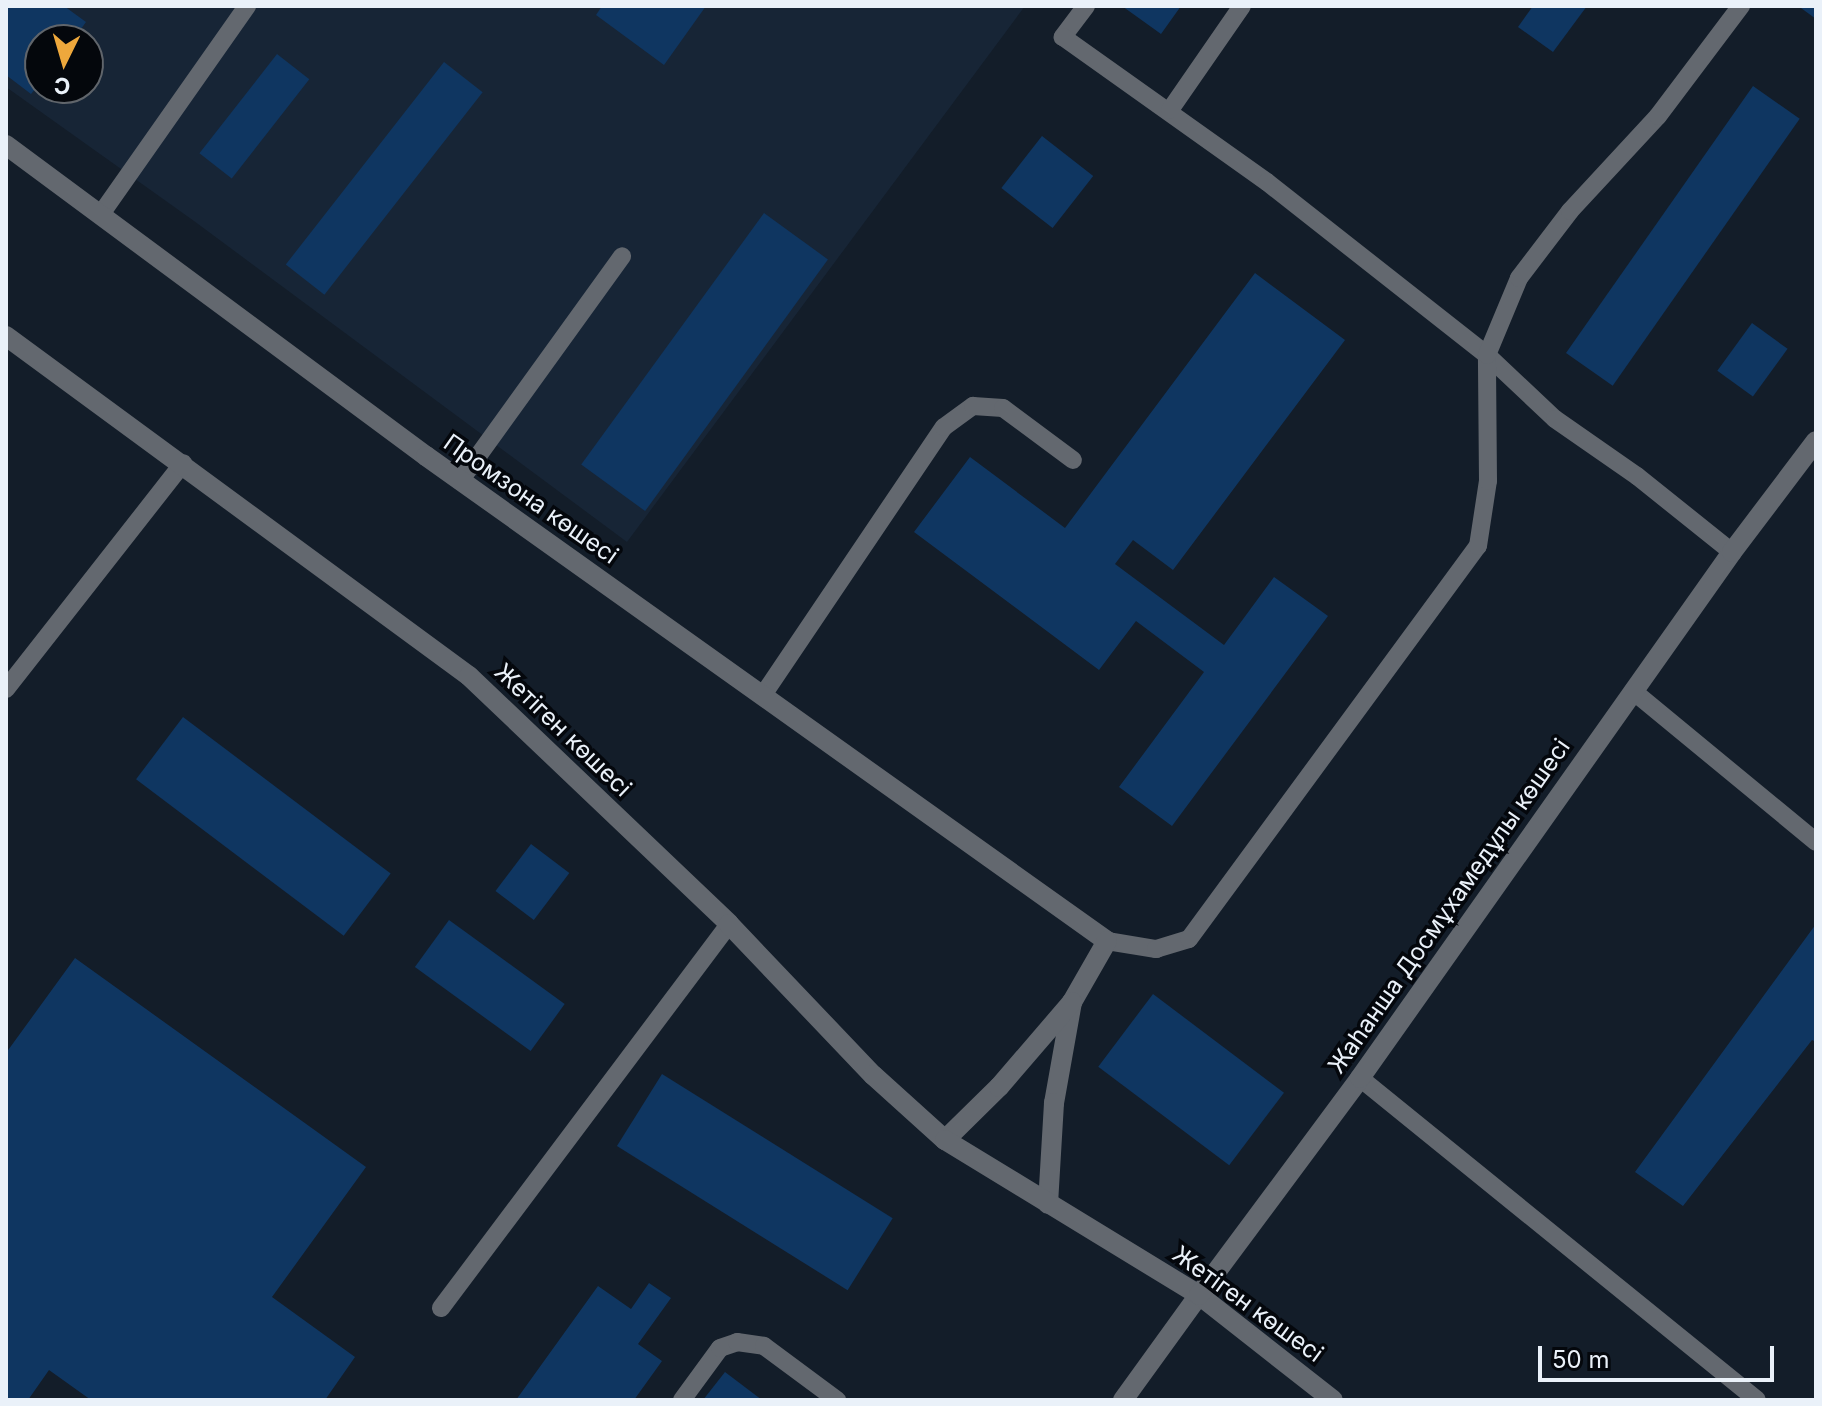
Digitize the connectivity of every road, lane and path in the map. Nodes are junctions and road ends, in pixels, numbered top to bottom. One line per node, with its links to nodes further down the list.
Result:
1 (247, 6): 7 (lane)
2 (1086, 6): 5 (lane)
3 (1242, 6): 5 (lane)
4 (1741, 6): 10 (lane)
5 (1170, 110): 10 (lane)
6 (6, 145): 7 (street, Промзона көшесі)
7 (101, 214): 14 (street, Промзона көшесі)
8 (622, 256): 14 (lane)
9 (6, 336): 13 (street, Жетіген көшесі)
10 (1487, 355): 15 (lane); 21 (lane)
11 (1816, 441): 15 (street, Жаһанша Досмұхамедұлы көшесі)
12 (1073, 460): 18 (lane)
13 (183, 463): 16 (lane); 20 (street, Жетіген көшесі)
14 (460, 481): 18 (street, Промзона көшесі)
15 (1732, 552): 17 (street, Жаһанша Досмұхамедұлы көшесі)
16 (6, 689)
17 (1633, 691): 19 (lane); 23 (street, Жаһанша Досмұхамедұлы көшесі)
18 (763, 695): 21 (street, Промзона көшесі)
19 (1816, 842)
20 (729, 924): 24 (street, Жетіген көшесі); 27 (lane)
21 (1107, 941): 22 (street)
22 (1072, 1002): 24 (street); 25 (street)
23 (1360, 1078): 26 (street, Жаһанша Досмұхамедұлы көшесі); 32 (lane)
24 (945, 1140): 25 (street, Жетіген көшесі)
25 (1048, 1204): 26 (street, Жетіген көшесі)
26 (1199, 1295): 30 (street, Жаһанша Досмұхамедұлы көшесі); 31 (street, Жетіген көшесі)
27 (441, 1308)
28 (682, 1400): 29 (lane)
29 (837, 1400)
30 (1123, 1400)
31 (1333, 1400)
32 (1757, 1400)

